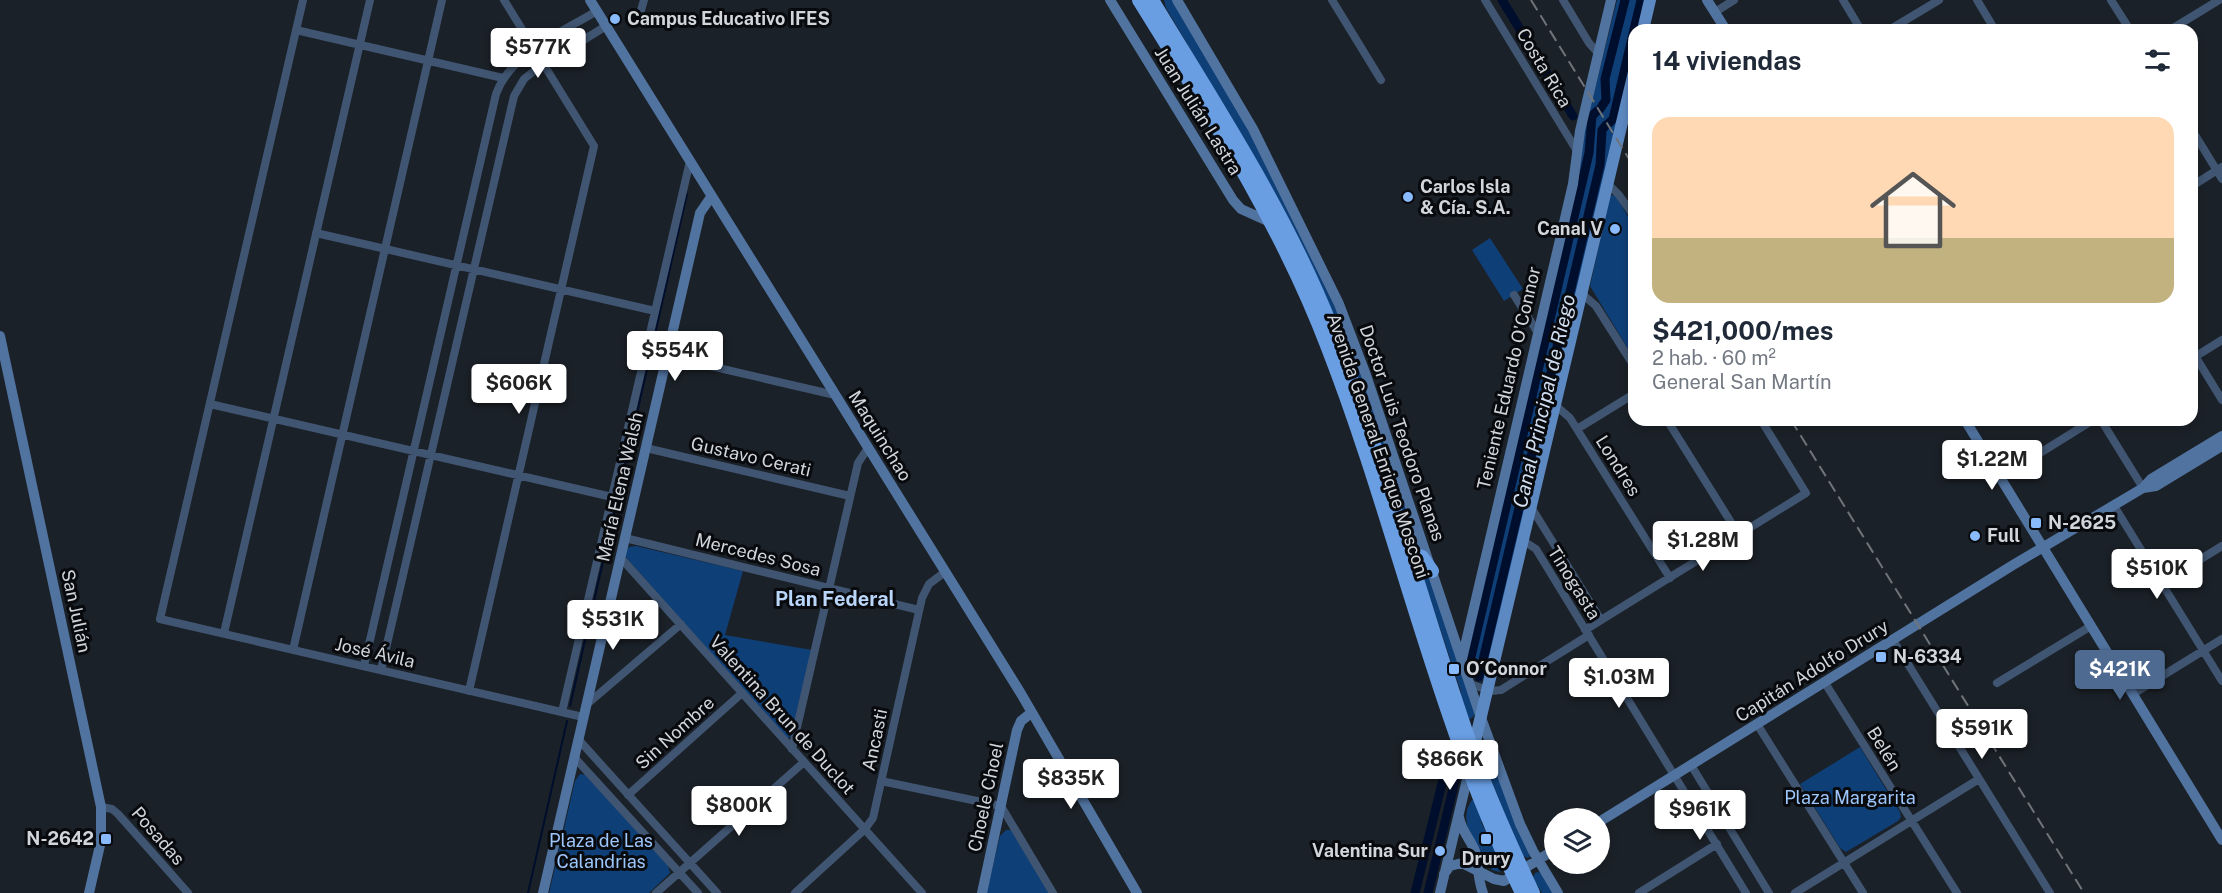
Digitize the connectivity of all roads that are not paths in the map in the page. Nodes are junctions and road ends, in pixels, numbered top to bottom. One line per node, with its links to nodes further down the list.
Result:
1 (303, 0): 34 (street)
2 (370, 0): 35 (street)
3 (442, 0): 38 (street)
4 (504, 0): 36 (street)
5 (590, 0): 23 (street, Maquinchao)
6 (644, 0): 25 (street)
7 (1110, 0): 52 (street, Juan Julián Lastra)
8 (1139, 0): 52 (highway, Avenida General Enrique Mosconi)
9 (1154, 0): 99 (highway, Avenida General Enrique Mosconi)
10 (1177, 0): 101 (street, Doctor Luis Teodoro Planas)
11 (1332, 0): 41 (street)
12 (1485, 0): 44 (street, Costa Rica)
13 (1563, 0): 37 (street)
14 (1611, 0): 37 (street, Teniente Eduardo O'Connor)
15 (1650, 0): 26 (main road)
16 (1707, 0): 24 (street)
17 (1734, 0): 24 (street)
18 (1843, 0): 28 (street)
19 (1939, 0): 29 (street)
20 (1977, 0): 30 (street)
21 (2111, 0): 31 (street)
22 (2219, 0): 32 (street)
23 (597, 11): 33 (street, Maquinchao); 36 (street)
24 (1715, 12): 27 (street)
25 (639, 17)
26 (1644, 24)
27 (1722, 24)
28 (1857, 24)
29 (1899, 24)
30 (1991, 24)
31 (2126, 24)
32 (2180, 24)
33 (606, 26): 39 (street); 45 (street, Maquinchao)
34 (296, 30): 35 (street); 71 (street)
35 (360, 45): 38 (street); 53 (street)
36 (534, 50): 39 (street); 40 (street)
37 (1599, 54): 44 (street, Teniente Eduardo O'Connor)
38 (428, 61): 40 (street); 54 (street)
39 (544, 65): 56 (street); 57 (street)
40 (503, 78): 55 (street)
41 (1381, 80)
42 (1628, 97): 49 (main road)
43 (2198, 139): 46 (street)
44 (1577, 152): 61 (street, Teniente Eduardo O'Connor)
45 (690, 161): 50 (street, Maquinchao); 60 (street, María Elena Walsh)
46 (2219, 169): 47 (street); 48 (street)
47 (2222, 179)
48 (2198, 182)
49 (1607, 183): 51 (street); 58 (main road)
50 (711, 197): 65 (street, María Elena Walsh); 68 (street, Maquinchao)
51 (1628, 207)
52 (1272, 223): 142 (highway, Avenida General Enrique Mosconi)
53 (316, 233): 54 (street); 73 (street)
54 (384, 249): 55 (street); 80 (street)
55 (456, 266): 56 (street); 85 (street)
56 (473, 270): 57 (street); 86 (street)
57 (561, 290): 60 (street); 87 (street)
58 (1581, 292): 66 (street); 72 (main road)
59 (1514, 295): 61 (street)
60 (655, 311): 91 (street, María Elena Walsh)
61 (1538, 333): 107 (street, Teniente Eduardo O'Connor)
62 (0, 336): 148 (street, San Julián)
63 (2222, 340): 64 (street)
64 (2198, 352)
65 (667, 356): 68 (street); 83 (street, María Elena Walsh)
66 (1628, 356)
67 (2198, 363): 70 (street)
68 (835, 395): 84 (street, Maquinchao)
69 (1628, 398): 79 (street)
70 (2222, 400)
71 (210, 404): 73 (street); 112 (street, José Ávila)
72 (1555, 405): 79 (street, Londres); 93 (main road)
73 (273, 419): 80 (street); 112 (street)
74 (1671, 426): 94 (street)
75 (1765, 426): 94 (street)
76 (1969, 426): 88 (street)
77 (2083, 426): 88 (street)
78 (2105, 426): 89 (street)
79 (1577, 429): 103 (street, Londres)
80 (342, 435): 85 (street); 116 (street)
81 (2222, 436): 89 (street)
82 (2222, 446): 89 (street)
83 (646, 448): 90 (street, Gustavo Cerati); 95 (street, María Elena Walsh)
84 (868, 448): 90 (street); 102 (street, Maquinchao)
85 (414, 451): 86 (street); 119 (street)
86 (430, 455): 87 (street); 120 (street)
87 (519, 475): 91 (street); 126 (street)
88 (2000, 478): 98 (street)
89 (2144, 488): 92 (street, Capitán Adolfo Drury)
90 (850, 496): 105 (street)
91 (612, 497): 130 (street, María Elena Walsh)
92 (2114, 506): 98 (street, Capitán Adolfo Drury); 104 (street)
93 (1530, 507): 96 (main road); 108 (street, Tinogasta)
94 (1739, 535): 103 (street)
95 (625, 538): 100 (street, María Elena Walsh); 105 (street, Mercedes Sosa)
96 (1522, 540): 113 (street, Tinogasta); 125 (main road)
97 (2222, 546): 104 (street)
98 (2043, 548): 111 (street); 115 (street, Capitán Adolfo Drury)
99 (1407, 551): 101 (highway); 138 (highway, Avenida General Enrique Mosconi)
100 (620, 557): 110 (street, Valentina Brun de Duclot); 129 (street, María Elena Walsh)
101 (1432, 571): 109 (street, Doctor Luis Teodoro Planas)
102 (945, 572): 106 (street, Ancasti); 131 (street, Maquinchao)
103 (1670, 578): 108 (street)
104 (2162, 583): 117 (street)
105 (829, 588): 106 (street, Mercedes Sosa); 136 (street)
106 (919, 610): 145 (street, Ancasti)
107 (1470, 620): 109 (street); 118 (street, Teniente Eduardo O'Connor)
108 (1601, 620): 113 (street)
109 (1449, 622): 118 (street, Doctor Luis Teodoro Planas)
110 (681, 624): 127 (street, Valentina Brun de Duclot); 129 (street)
111 (2091, 626): 123 (street); 128 (street)
112 (224, 633): 116 (street, José Ávila)
113 (1587, 633): 125 (street); 143 (street, Tinogasta)
114 (2222, 639): 117 (street)
115 (1893, 640): 122 (street, Capitán Adolfo Drury); 144 (street)
116 (293, 650): 119 (street, José Ávila)
117 (2203, 651): 121 (street); 128 (street)
118 (1461, 659): 124 (street, Doctor Luis Teodoro Planas)
119 (364, 666): 120 (street, José Ávila)
120 (381, 670): 126 (street, José Ávila)
121 (2222, 681)
122 (1825, 683): 134 (street, Capitán Adolfo Drury); 151 (street, Belén)
123 (1997, 683)
124 (1470, 684): 125 (street); 132 (street, Doctor Luis Teodoro Planas)
125 (1486, 690): 132 (main road)
126 (469, 691): 130 (street, José Ávila)
127 (742, 693): 136 (street, Valentina Brun de Duclot); 146 (street, Sin Nombre)
128 (2133, 694): 153 (street)
129 (586, 705): 133 (street, María Elena Walsh)
130 (562, 712): 133 (street, José Ávila)
131 (1031, 713): 147 (street, Choele Choel); 173 (street, Maquinchao)
132 (1480, 715): 137 (street, Doctor Luis Teodoro Planas); 138 (main road)
133 (583, 717): 135 (street, María Elena Walsh)
134 (1758, 724): 141 (street, Capitán Adolfo Drury); 158 (street)
135 (578, 739): 139 (street, María Elena Walsh); 146 (street)
136 (792, 749): 140 (street, Valentina Brun de Duclot)
137 (1493, 749): 138 (street); 156 (street, Doctor Luis Teodoro Planas)
138 (1473, 752): 142 (main road); 162 (highway, Avenida General Enrique Mosconi)
139 (574, 757): 160 (street); 165 (street, María Elena Walsh)
140 (804, 762): 152 (street, Valentina Brun de Duclot); 157 (street)
141 (1691, 765): 143 (street, Capitán Adolfo Drury); 181 (street)
142 (1468, 771): 150 (street); 162 (highway, Avenida General Enrique Mosconi)
143 (1675, 775): 149 (street, Capitán Adolfo Drury); 154 (street, Tinogasta)
144 (1979, 779): 151 (street); 185 (street)
145 (881, 782): 147 (street); 152 (street, Ancasti)
146 (628, 795): 157 (street)
147 (1001, 806): 171 (street, Choele Choel); 172 (street)
148 (101, 807): 163 (street, San Julián); 164 (street, Posadas)
149 (1610, 815)
150 (1459, 817): 159 (street); 161 (street)
151 (1911, 821): 158 (street); 184 (street, Belén)
152 (865, 830): 169 (street, Ancasti); 170 (street, Valentina Brun de Duclot)
153 (2220, 832)
154 (1717, 844): 179 (street); 180 (street, Tinogasta)
155 (1544, 856): 156 (street)
156 (1538, 860): 162 (street); 178 (street, Doctor Luis Teodoro Planas)
157 (690, 863): 160 (street); 168 (street)
158 (1844, 863): 182 (street); 183 (street)
159 (1477, 870): 161 (street); 162 (street); 175 (street)
160 (680, 872): 166 (street); 167 (street)
161 (1444, 873): 174 (street)
162 (1518, 873): 176 (highway, Avenida General Enrique Mosconi); 177 (highway, Avenida General Enrique Mosconi)
163 (89, 893)
164 (188, 893)
165 (543, 893)
166 (656, 893)
167 (698, 893)
168 (717, 893)
169 (795, 893)
170 (922, 893)
171 (982, 893)
172 (1053, 893)
173 (1137, 893)
174 (1440, 893)
175 (1483, 893)
176 (1522, 893)
177 (1533, 893)
178 (1558, 893)
179 (1639, 893)
180 (1746, 893)
181 (1769, 893)
182 (1795, 893)
183 (1863, 893)
184 (1957, 893)
185 (2050, 893)

